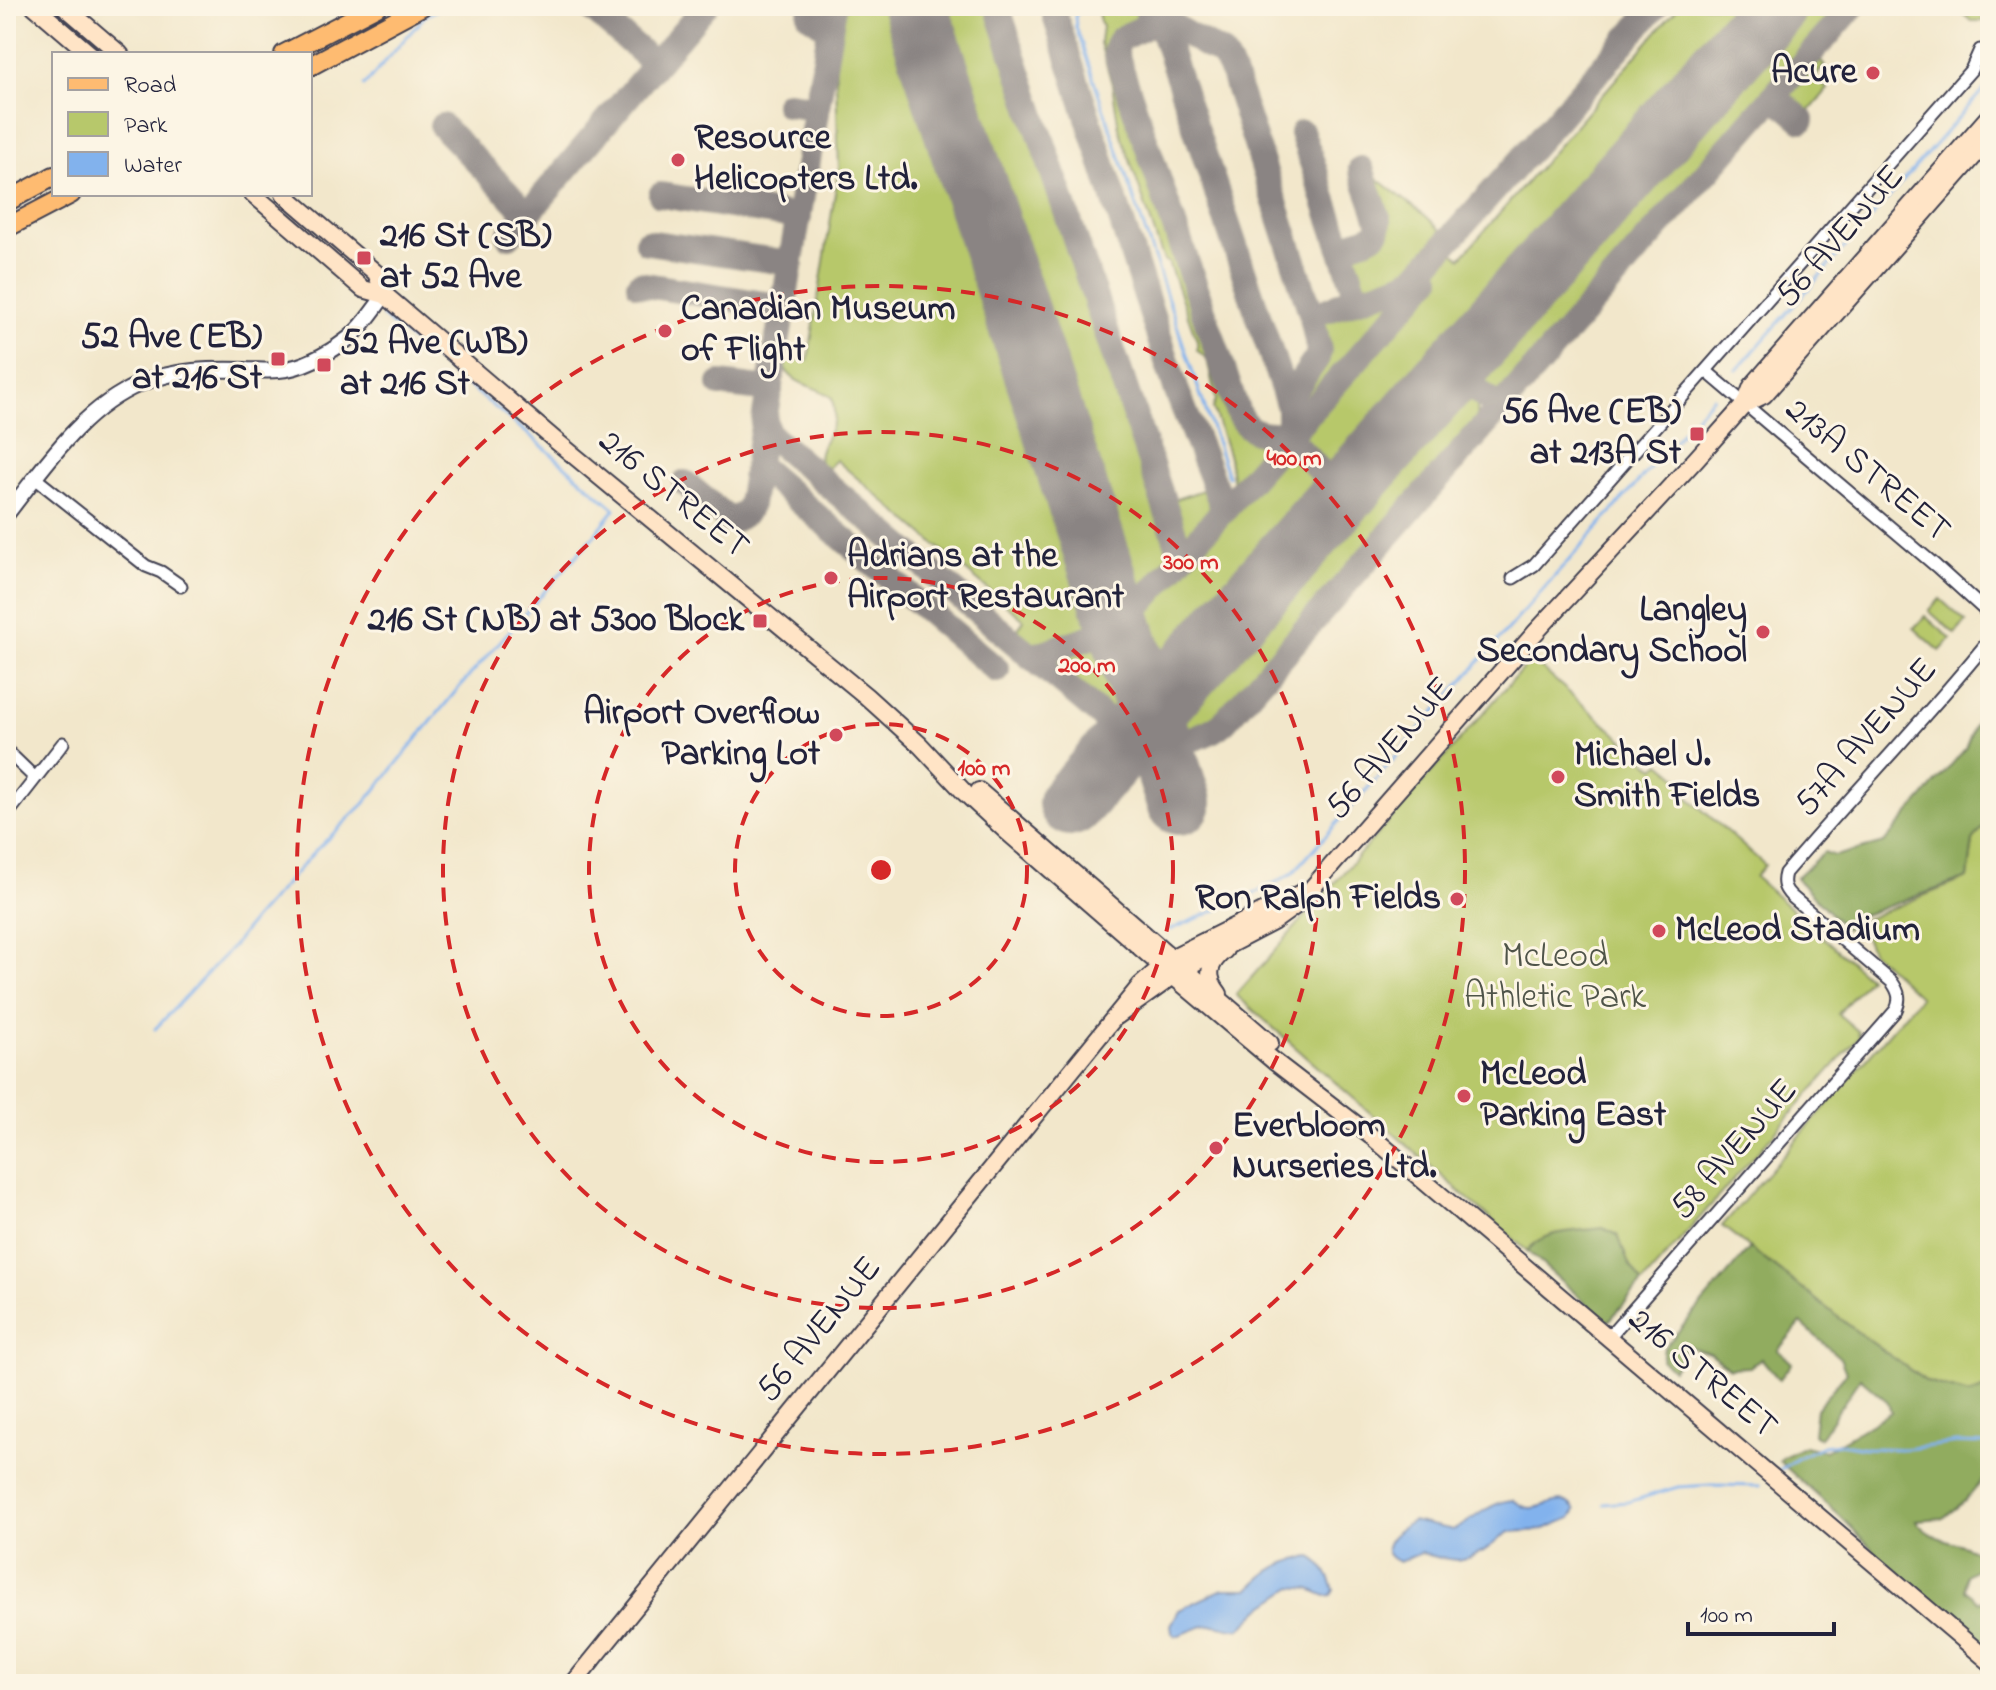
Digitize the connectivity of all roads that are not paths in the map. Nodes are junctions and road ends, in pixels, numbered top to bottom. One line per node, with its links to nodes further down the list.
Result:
1 (34, 6): 6 (main road)
2 (64, 6): 7 (main road)
3 (377, 6): 8 (main road)
4 (422, 6): 9 (main road)
5 (1980, 50): 20 (street)
6 (88, 52)
7 (118, 52)
8 (288, 52)
9 (312, 65)
10 (1990, 115): 12 (main road, 56 AVENUE)
11 (1990, 138): 12 (main road, 56 AVENUE)
12 (1955, 166): 21 (main road, 56 AVENUE)
13 (52, 177): 17 (main road)
14 (67, 196): 18 (main road)
15 (255, 196): 19 (main road, 216 STREET)
16 (286, 196): 19 (main road, 216 STREET)
17 (6, 202)
18 (6, 228)
19 (385, 295): 22 (street); 34 (main road, 216 STREET)
20 (1706, 371): 21 (street, 213A STREET); 24 (street)
21 (1745, 404): 26 (street, 213A STREET); 32 (main road, 56 AVENUE)
22 (35, 478): 23 (street); 25 (street)
23 (6, 515)
24 (1513, 578)
25 (181, 586)
26 (1990, 615)
27 (1990, 639): 35 (street, 57A AVENUE)
28 (63, 743): 30 (street)
29 (6, 750): 30 (street)
30 (35, 778): 31 (street)
31 (6, 816)
32 (1312, 887): 33 (main road, 56 AVENUE); 34 (main road, 56 AVENUE)
33 (1232, 943): 34 (main road, 56 AVENUE); 36 (main road)
34 (1172, 967): 36 (main road, 216 STREET); 37 (main road, 216 STREET); 40 (main road, 56 AVENUE)
35 (1899, 998): 38 (street, 58 AVENUE)
36 (1230, 1009): 37 (main road, 216 STREET)
37 (1371, 1136): 38 (main road, 216 STREET)
38 (1609, 1337): 39 (main road, 216 STREET)
39 (1990, 1662)
40 (573, 1684)

